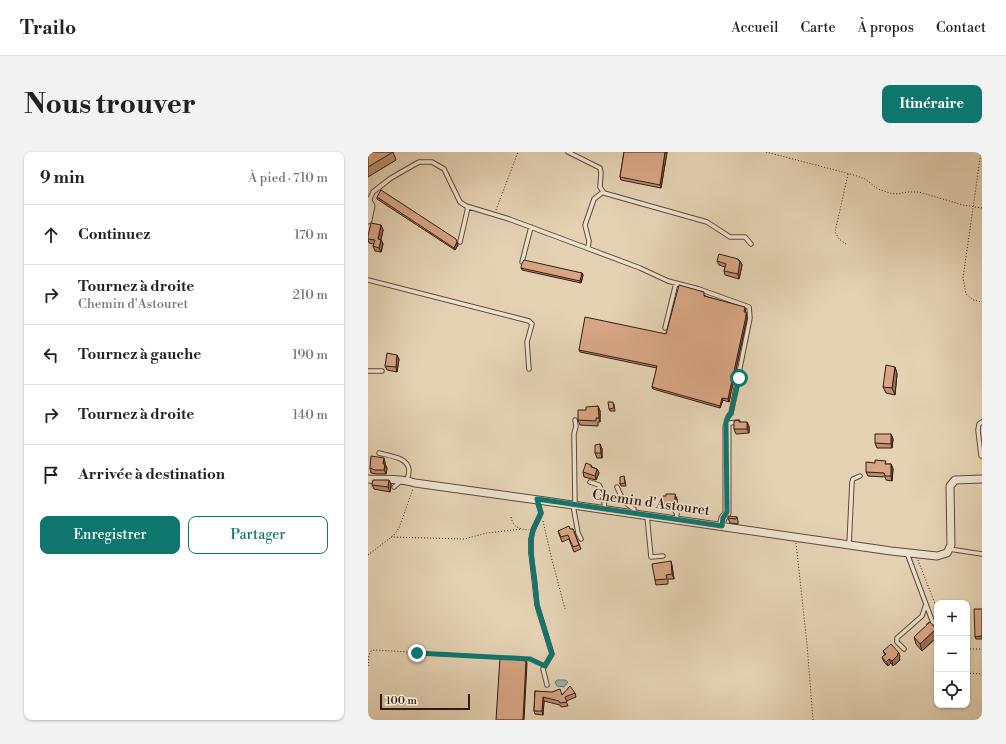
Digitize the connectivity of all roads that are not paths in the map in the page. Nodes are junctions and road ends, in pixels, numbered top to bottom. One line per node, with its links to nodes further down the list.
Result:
1 (568, 152): 2 (lane)
2 (604, 192): 8 (lane); 9 (lane)
3 (368, 201): 4 (lane); 5 (street)
4 (468, 207): 6 (lane); 7 (lane)
5 (368, 220)
6 (531, 227): 9 (lane); 10 (lane)
7 (460, 242)
8 (750, 244)
9 (588, 248): 12 (lane)
10 (522, 262)
11 (368, 280): 14 (lane)
12 (676, 283): 13 (lane); 20 (lane)
13 (665, 328)
14 (530, 369)
15 (368, 371): 16 (lane)
16 (382, 371)
17 (575, 420): 31 (lane)
18 (738, 422): 20 (lane)
19 (982, 422): 22 (lane)
20 (727, 426): 37 (street)
21 (379, 453): 26 (lane)
22 (981, 456)
23 (860, 476): 39 (lane)
24 (368, 479): 26 (street, Chemin d'Astouret)
25 (982, 479): 40 (street)
26 (404, 480): 28 (lane); 30 (street, Chemin d'Astouret)
27 (590, 482): 32 (lane)
28 (394, 487)
29 (617, 487): 34 (lane)
30 (537, 499): 31 (street, Chemin d'Astouret); 47 (lane)
31 (574, 505): 32 (street, Chemin d'Astouret); 38 (lane)
32 (604, 510): 34 (street, Chemin d'Astouret)
33 (675, 511): 36 (lane)
34 (633, 514): 35 (street, Chemin d'Astouret)
35 (647, 516): 36 (street, Chemin d'Astouret); 43 (lane)
36 (676, 520): 37 (street, Chemin d'Astouret)
37 (722, 526): 39 (street, Chemin d'Astouret)
38 (581, 540)
39 (850, 545): 41 (street, Chemin d'Astouret)
40 (949, 549): 41 (street, Chemin d'Astouret); 42 (lane)
41 (907, 553): 44 (lane)
42 (982, 554)
43 (663, 556)
44 (926, 604): 45 (lane); 46 (lane)
45 (929, 625)
46 (904, 649)
47 (547, 686)

